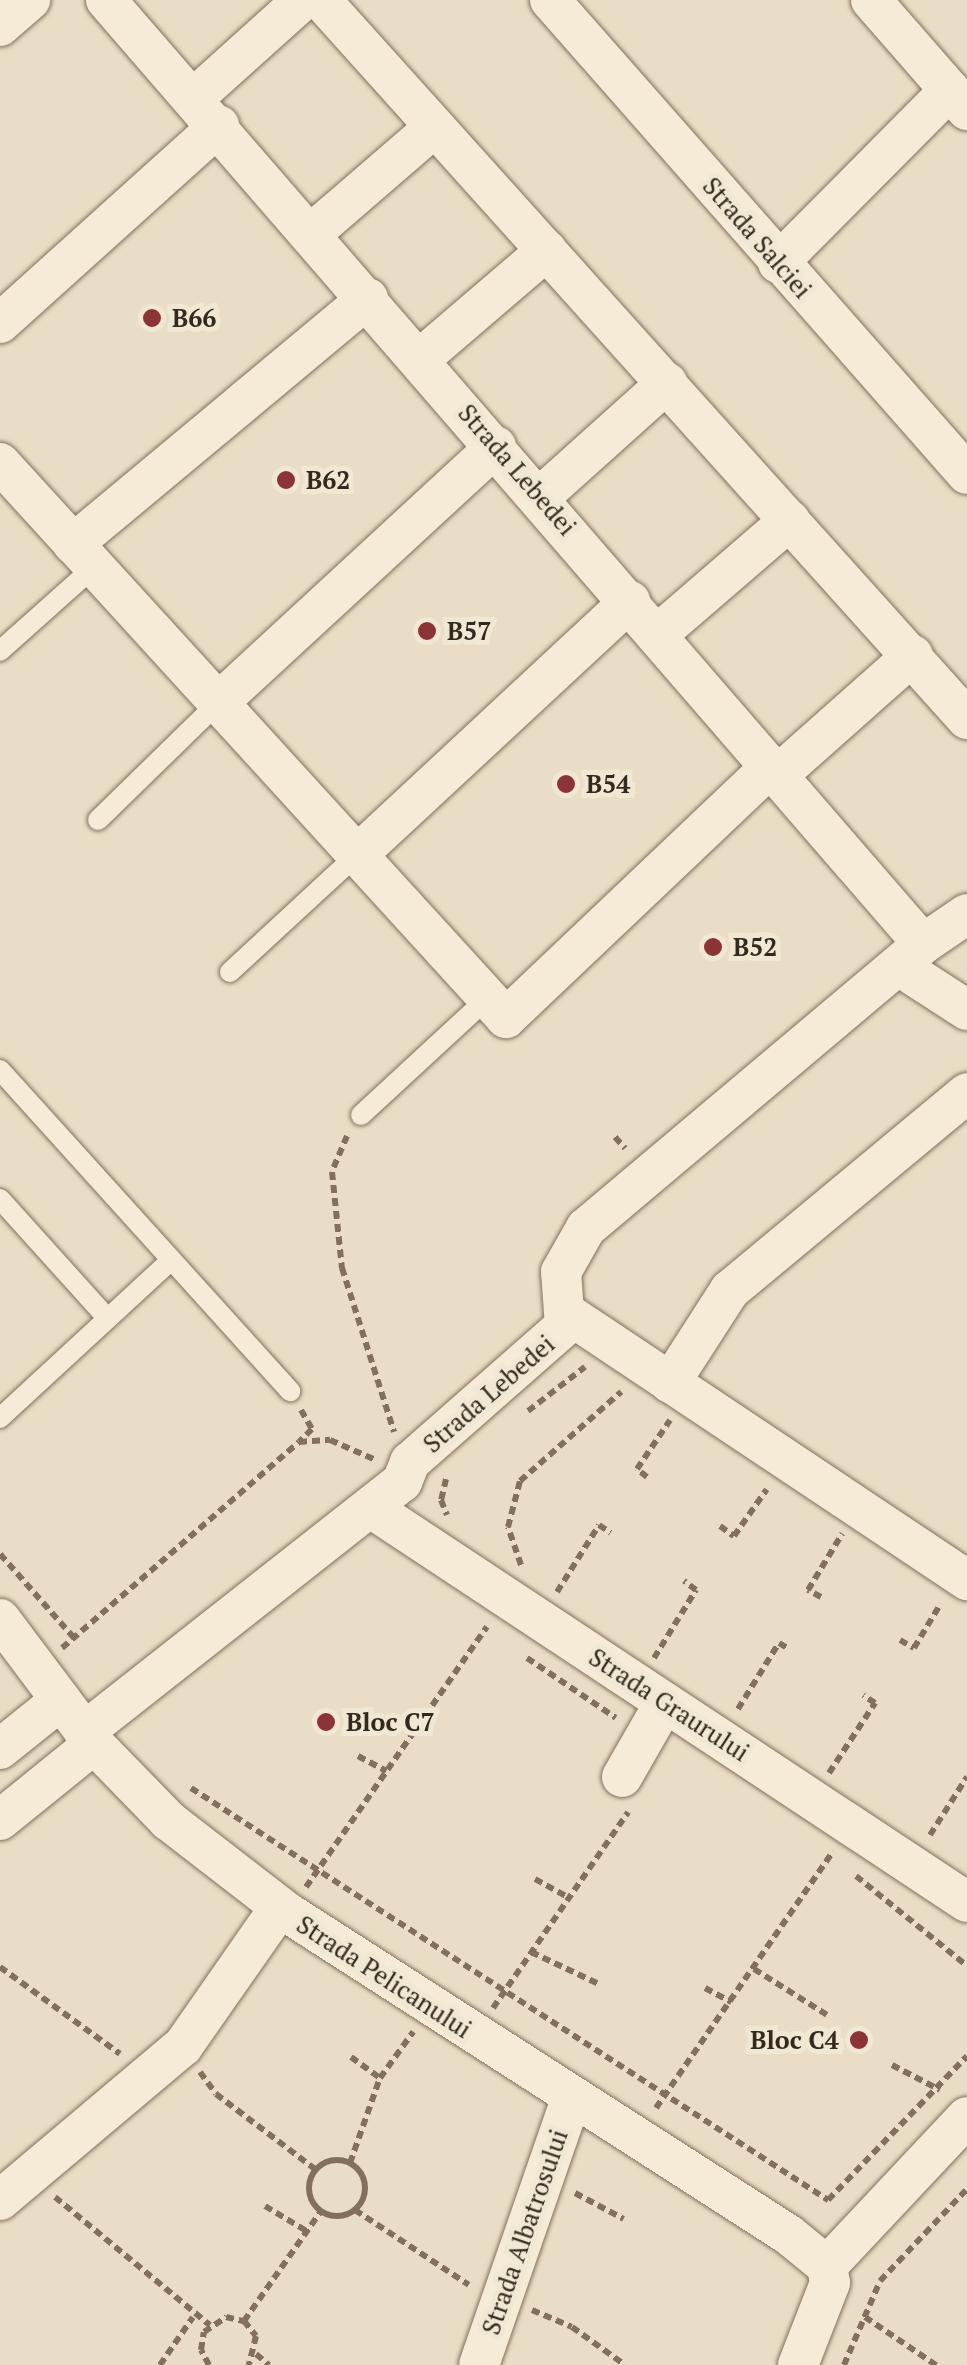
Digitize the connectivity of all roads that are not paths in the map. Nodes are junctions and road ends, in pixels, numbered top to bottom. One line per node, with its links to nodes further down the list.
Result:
1 (30, 0): 7 (street)
2 (106, 0): 9 (street, Strada Lebedei)
3 (304, 0): 9 (street)
4 (321, 0): 10 (street)
5 (550, 0): 13 (street, Strada Salciei)
6 (871, 0): 8 (street)
7 (0, 26)
8 (958, 100): 13 (street)
9 (207, 112): 11 (street, Strada Lebedei); 15 (street)
10 (436, 127): 11 (street); 12 (street)
11 (312, 233): 14 (street, Strada Lebedei)
12 (546, 250): 16 (street); 17 (street)
13 (778, 263): 20 (street, Strada Salciei)
14 (368, 298): 16 (street, Strada Lebedei); 23 (street)
15 (0, 323)
16 (420, 358): 18 (street, Strada Lebedei)
17 (667, 383): 21 (street); 22 (street)
18 (496, 446): 21 (street, Strada Lebedei); 28 (street)
19 (0, 464): 23 (street)
20 (967, 474)
21 (540, 497): 24 (street, Strada Lebedei)
22 (790, 520): 25 (street); 27 (street)
23 (84, 556): 26 (lane); 28 (street)
24 (630, 602): 25 (street, Strada Lebedei); 32 (street)
25 (658, 634): 30 (street, Strada Lebedei)
26 (0, 651)
27 (912, 655): 29 (street); 30 (street)
28 (218, 702): 31 (lane); 32 (street)
29 (967, 719)
30 (775, 770): 34 (street, Strada Lebedei); 36 (street)
31 (98, 820)
32 (357, 855): 35 (lane); 36 (street)
33 (967, 914): 34 (street, Strada Lebedei)
34 (910, 955): 37 (street); 43 (street, Strada Lebedei)
35 (230, 972)
36 (488, 998): 40 (lane)
37 (967, 1010)
38 (0, 1070): 42 (lane)
39 (967, 1093): 45 (street)
40 (362, 1114)
41 (0, 1199): 44 (lane)
42 (170, 1260): 44 (lane); 46 (lane)
43 (568, 1314): 45 (street); 48 (street, Strada Lebedei)
44 (107, 1318): 47 (lane)
45 (668, 1382): 49 (street)
46 (290, 1391)
47 (0, 1418)
48 (372, 1508): 51 (street, Strada Graurului); 52 (street, Strada Lebedei)
49 (963, 1577)
50 (0, 1619): 52 (street, Strada Pelicanului)
51 (651, 1673): 54 (street); 56 (street, Strada Graurului)
52 (70, 1711): 53 (street, Strada Lebedei); 55 (street, Strada Lebedei); 57 (street, Strada Pelicanului)
53 (0, 1749)
54 (627, 1791)
55 (0, 1820)
56 (967, 1902)
57 (284, 1910): 58 (street, Strada Pelicanului); 60 (street)
58 (571, 2100): 61 (street, Strada Pelicanului); 62 (street, Strada Albatrosului)
59 (957, 2107): 61 (street)
60 (16, 2188)
61 (827, 2266): 63 (street)
62 (478, 2365)
63 (798, 2365)

